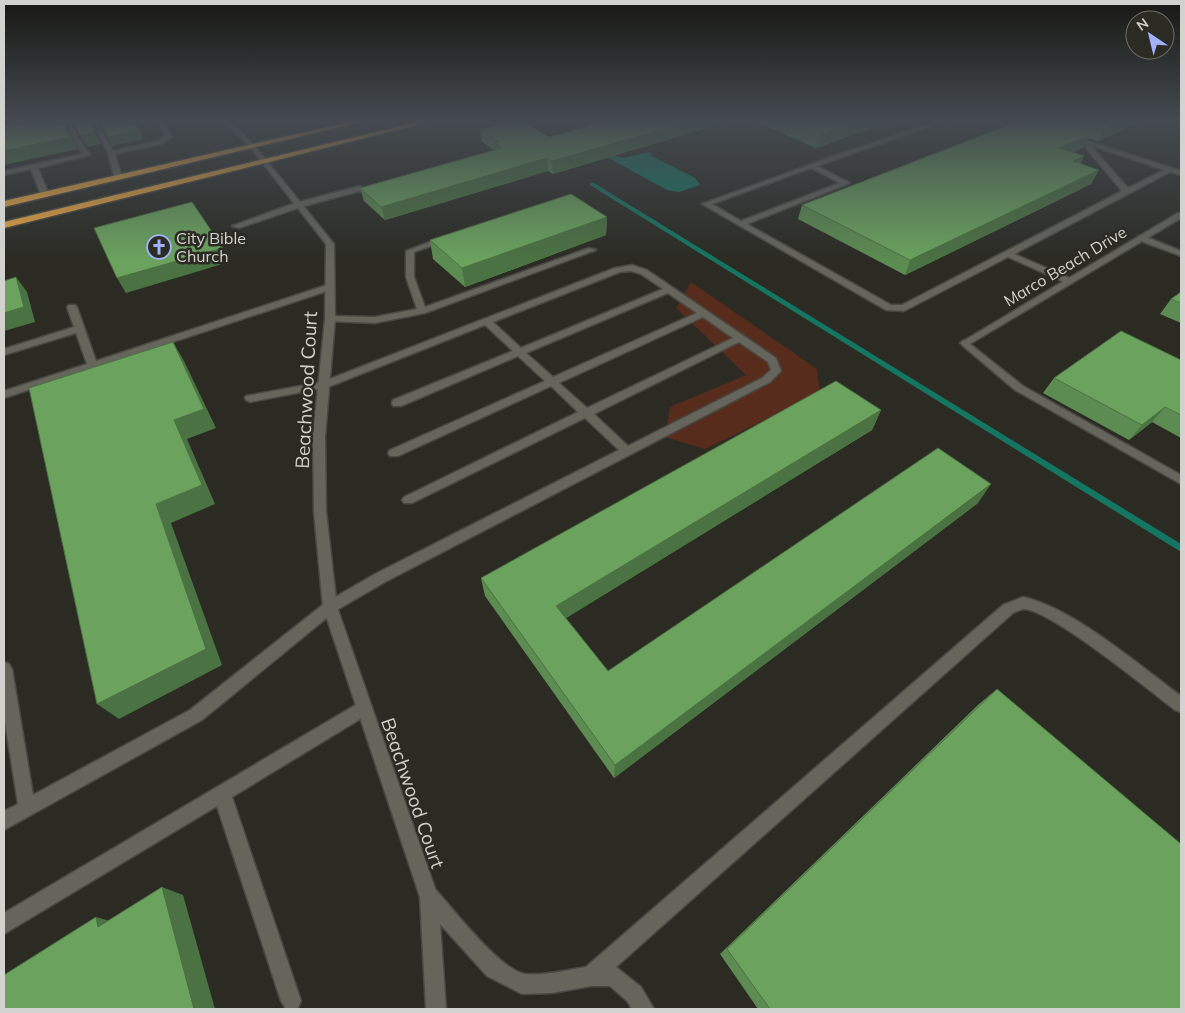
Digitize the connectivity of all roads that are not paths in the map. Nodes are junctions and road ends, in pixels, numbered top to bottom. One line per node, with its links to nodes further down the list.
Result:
1 (29, 167): 13 (street)
2 (34, 167): 17 (street)
3 (115, 167): 14 (street)
4 (163, 167): 14 (highway)
5 (238, 167): 22 (highway)
6 (268, 167): 19 (street, Beachwood Court)
7 (807, 167): 21 (street)
8 (814, 167): 21 (street)
9 (1106, 167): 16 (street)
10 (1165, 167): 11 (street)
11 (1170, 169): 12 (street); 16 (street)
12 (1181, 173)
13 (4, 174)
14 (118, 178): 17 (highway)
15 (360, 188): 19 (street)
16 (1127, 192): 27 (street)
17 (45, 195): 18 (highway)
18 (4, 204)
19 (298, 205): 23 (street); 30 (street, Beachwood Court)
20 (1181, 215): 25 (street, Marco Beach Drive)
21 (740, 224): 27 (street)
22 (4, 225)
23 (236, 226)
24 (456, 236): 33 (street)
25 (1141, 238): 28 (street); 29 (street, Marco Beach Drive)
26 (592, 250): 33 (street)
27 (1008, 254): 29 (street)
28 (1181, 254)
29 (1069, 281): 50 (street, Marco Beach Drive)
30 (330, 287): 35 (street, Beachwood Court); 41 (street)
31 (670, 290): 34 (street); 36 (street); 40 (street)
32 (72, 307): 37 (street)
33 (422, 311): 35 (street)
34 (704, 313): 38 (street); 42 (street)
35 (330, 319): 43 (street, Beachwood Court)
36 (488, 322): 40 (street); 43 (street)
37 (80, 328): 39 (street); 41 (street)
38 (740, 338): 47 (street); 48 (street)
39 (4, 352)
40 (520, 352): 42 (street); 46 (street)
41 (92, 365): 44 (street)
42 (553, 381): 47 (street); 49 (street)
43 (324, 384): 45 (street); 52 (street, Beachwood Court)
44 (4, 395)
45 (250, 398)
46 (396, 403)
47 (587, 413): 48 (street); 51 (street)
48 (628, 452): 52 (street)
49 (394, 453)
50 (1181, 480)
51 (408, 500)
52 (330, 607): 55 (street, Beachwood Court); 57 (street)
53 (4, 670): 57 (street)
54 (1181, 705): 61 (street)
55 (364, 708): 56 (street); 59 (street, Beachwood Court)
56 (222, 794): 60 (street); 62 (street)
57 (27, 808): 58 (street)
58 (4, 820)
59 (429, 897): 61 (street); 63 (street)
60 (4, 924)
61 (591, 976): 64 (street)
62 (291, 1001)
63 (436, 1009)
64 (644, 1009)

